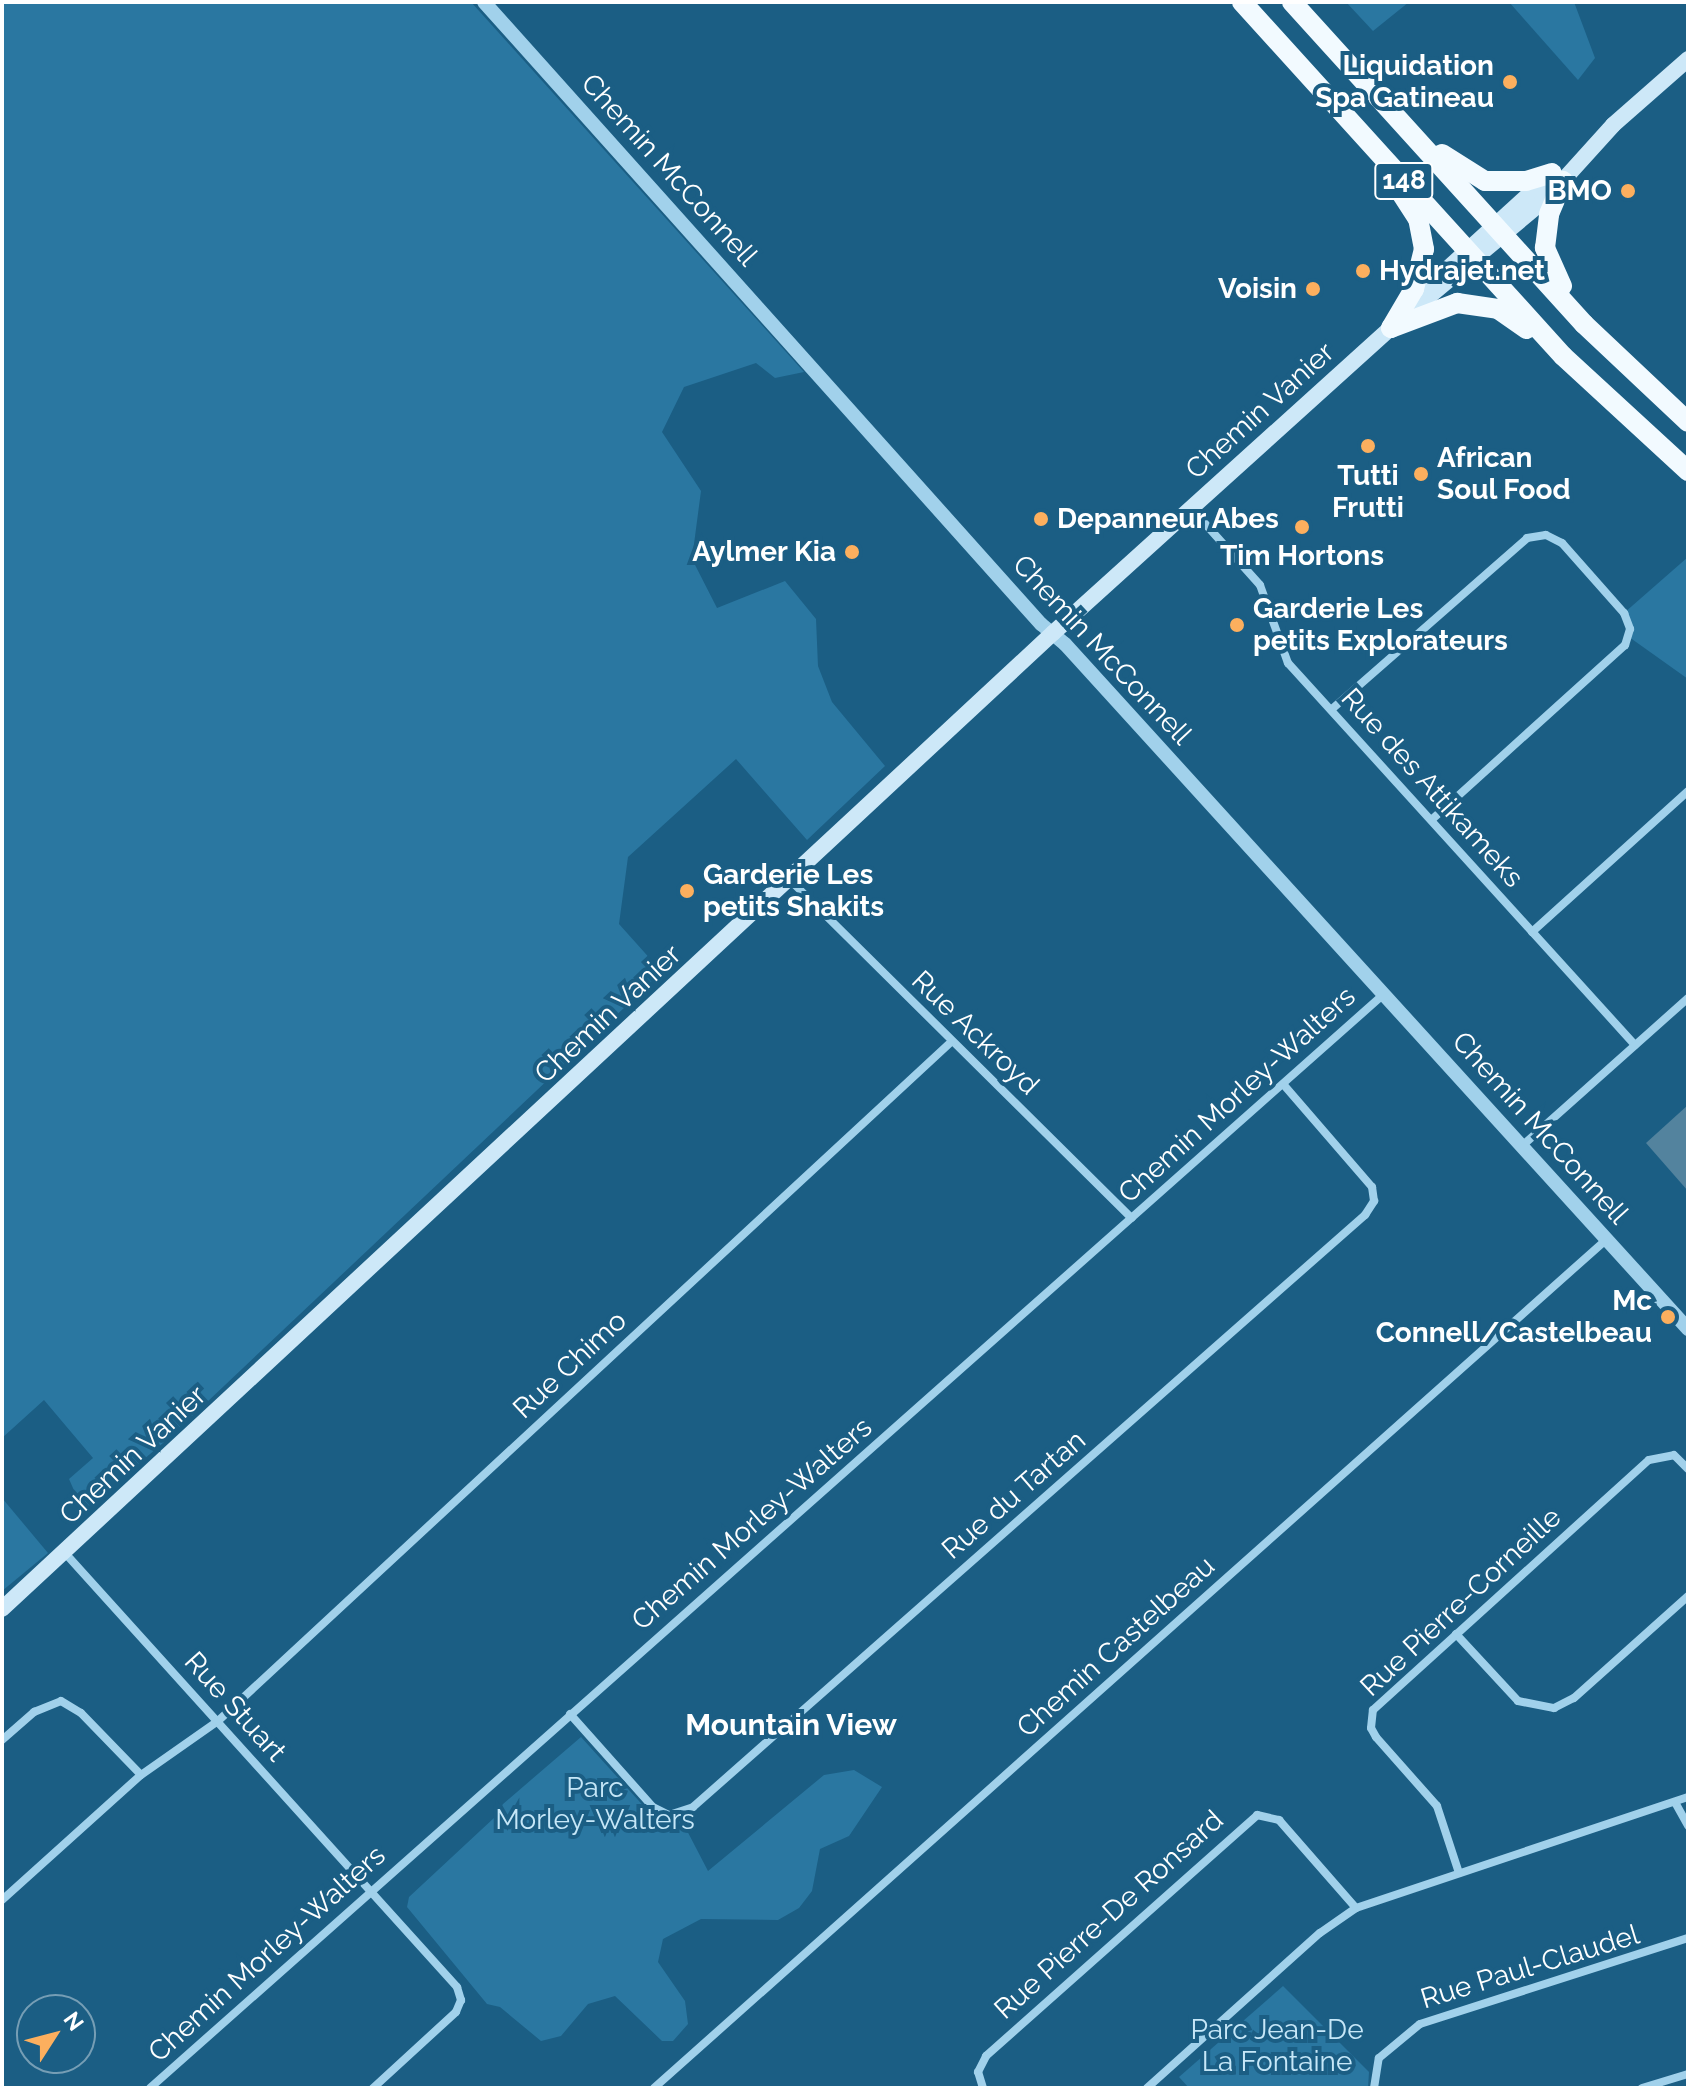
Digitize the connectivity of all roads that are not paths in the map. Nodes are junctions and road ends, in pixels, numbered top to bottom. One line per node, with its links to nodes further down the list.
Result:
1 (484, 2): 16 (street, Chemin McConnell)
2 (1242, 2): 6 (highway, 148)
3 (1292, 2): 5 (highway, 148)
4 (1688, 59): 7 (main road, Chemin Vanier)
5 (1373, 92): 7 (highway); 8 (highway, 148)
6 (1343, 112): 9 (highway, 148); 11 (highway)
7 (1557, 177): 8 (main road, Chemin Vanier); 10 (highway)
8 (1498, 230): 9 (main road, Chemin Vanier); 10 (highway, 148)
9 (1471, 255): 11 (main road, Chemin Vanier); 12 (highway, 148)
10 (1584, 324): 13 (highway, 148)
11 (1391, 328): 12 (highway); 15 (main road, Chemin Vanier)
12 (1563, 356): 14 (highway, 148)
13 (1688, 422)
14 (1688, 471)
15 (1192, 509): 16 (main road, Chemin Vanier); 17 (street, Rue des Attikameks)
16 (1053, 633): 20 (main road, Chemin Vanier); 22 (street, Chemin McConnell)
17 (1332, 709): 19 (street, Rue des Attikameks); 19 (street)
18 (1688, 791): 21 (street)
19 (1431, 820): 21 (street, Rue des Attikameks)
20 (789, 879): 24 (street, Rue Ackroyd); 32 (main road, Chemin Vanier)
21 (1532, 932): 25 (street, Rue des Attikameks)
22 (1384, 994): 26 (street, Chemin Morley-Walters); 27 (street, Chemin McConnell)
23 (1688, 998): 25 (street)
24 (951, 1042): 28 (street, Rue Ackroyd); 37 (street, Rue Chimo)
25 (1635, 1045): 27 (street)
26 (1283, 1084): 28 (street, Chemin Morley-Walters); 36 (street, Rue du Tartan)
27 (1522, 1146): 29 (street, Chemin McConnell)
28 (1132, 1218): 36 (street, Chemin Morley-Walters)
29 (1607, 1239): 30 (street, Chemin McConnell); 51 (street, Chemin Castelbeau)
30 (1688, 1329)
31 (1688, 1469): 35 (street, Rue Pierre-Corneille)
32 (65, 1553): 34 (main road, Chemin Vanier); 37 (street, Rue Stuart)
33 (1688, 1596): 35 (street)
34 (2, 1609)
35 (1456, 1634): 43 (street, Rue Pierre-Corneille)
36 (570, 1714): 44 (street, Chemin Morley-Walters)
37 (218, 1721): 39 (street, Rue Chimo); 44 (street, Rue Stuart)
38 (2, 1740): 39 (street)
39 (141, 1775): 45 (street, Rue Chimo)
40 (1688, 1797): 41 (street)
41 (1676, 1804): 42 (street); 43 (street)
42 (1688, 1826)
43 (1459, 1873): 46 (street)
44 (370, 1892): 49 (street, Chemin Morley-Walters); 50 (street, Rue Stuart)
45 (2, 1900)
46 (1356, 1908): 52 (street, Rue Pierre-De Ronsard); 53 (street)
47 (1688, 1938): 54 (street, Rue Paul-Claudel)
48 (1688, 2074): 55 (street)
49 (150, 2088)
50 (373, 2088)
51 (654, 2088)
52 (983, 2088)
53 (1147, 2088)
54 (1374, 2088)
55 (1642, 2088)

